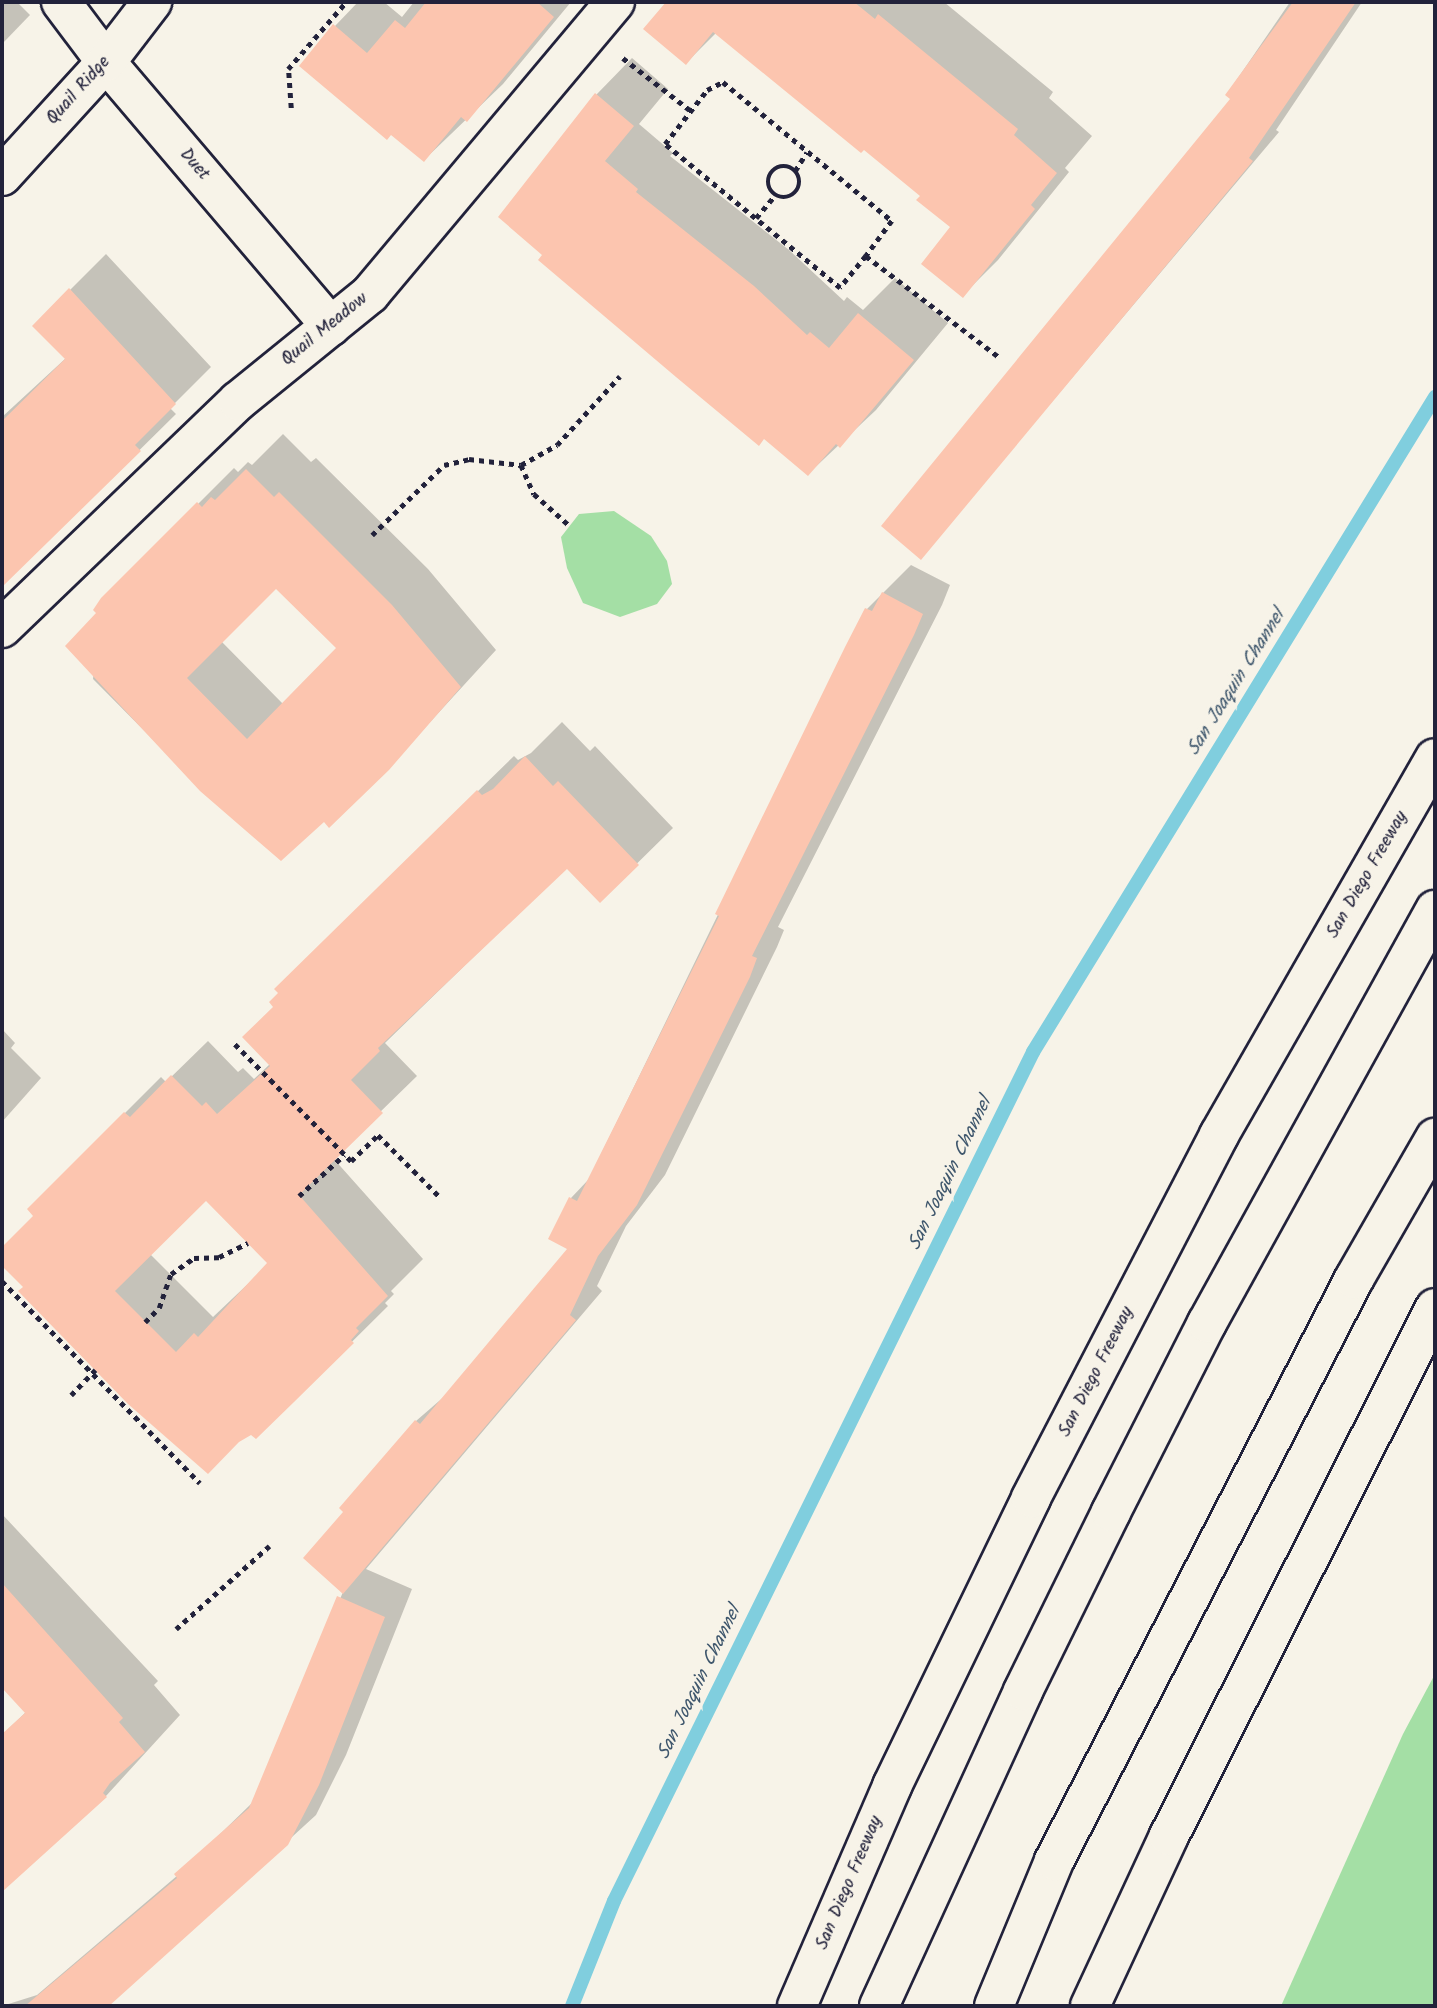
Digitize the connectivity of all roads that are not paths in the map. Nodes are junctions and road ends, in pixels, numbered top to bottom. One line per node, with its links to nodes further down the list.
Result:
1 (61, 2): 4 (main road, Duet)
2 (152, 2): 4 (main road, Quail Ridge)
3 (615, 2): 6 (main road, Quail Meadow)
4 (106, 62): 5 (main road, Quail Ridge); 6 (main road, Duet)
5 (2, 176)
6 (331, 326): 7 (main road, Quail Meadow)
7 (2, 628)
8 (1435, 758): 12 (main road, San Diego Freeway)
9 (1435, 910): 13 (main road)
10 (1435, 1138): 14 (main road)
11 (1435, 1308): 15 (main road)
12 (797, 2006)
13 (880, 2006)
14 (994, 2006)
15 (1090, 2006)

